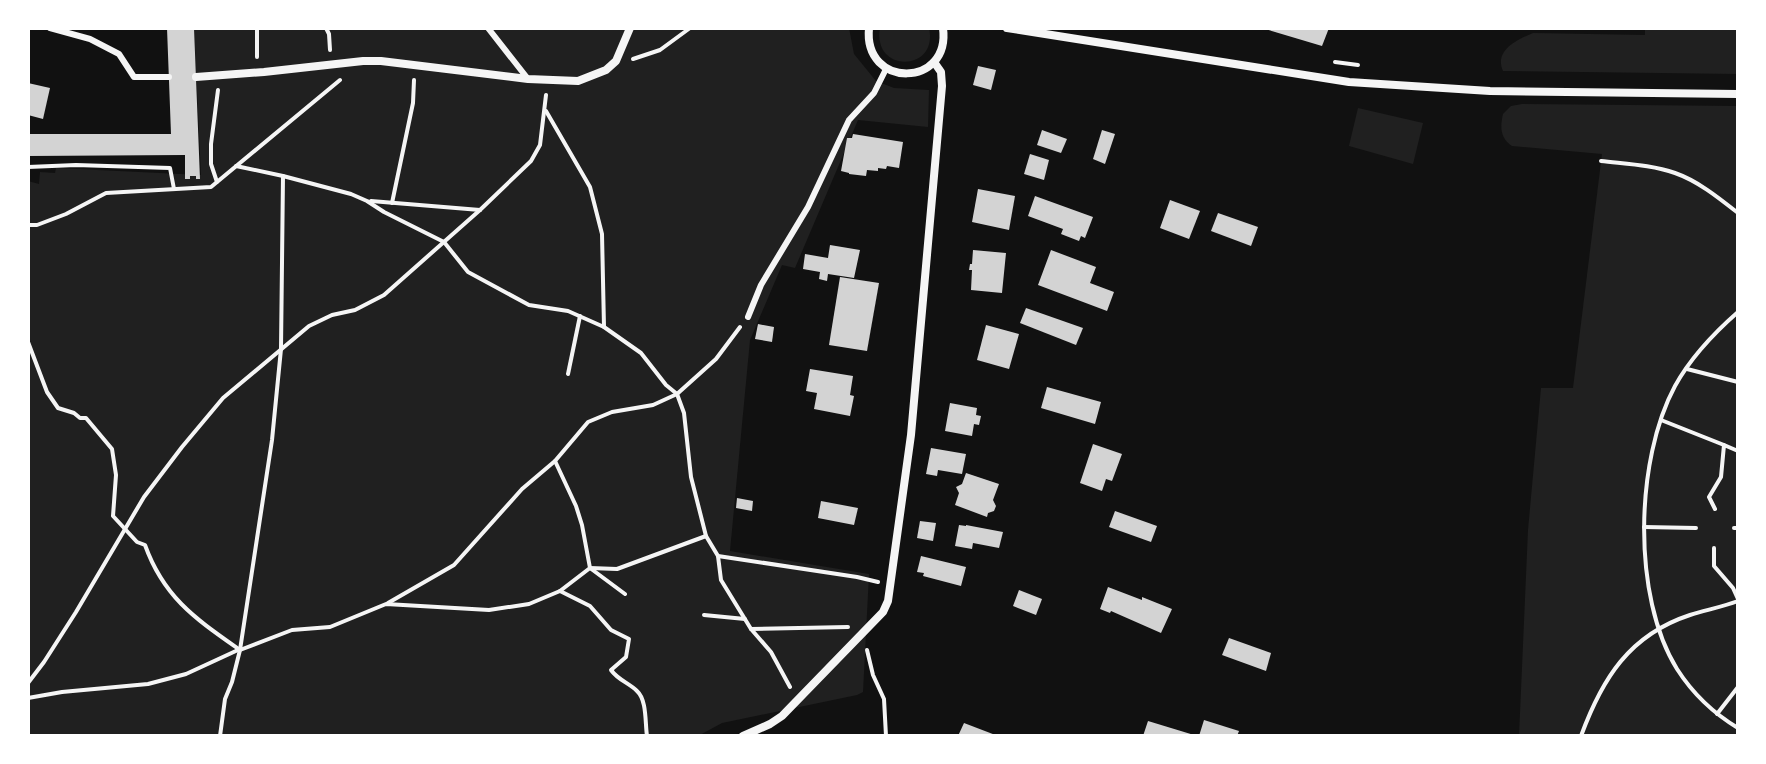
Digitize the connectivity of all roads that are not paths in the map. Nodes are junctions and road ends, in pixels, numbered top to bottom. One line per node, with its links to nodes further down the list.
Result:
1 (50, 28): 9 (lane)
2 (488, 28): 11 (lane)
3 (630, 28): 11 (street)
4 (869, 28): 8 (street)
5 (943, 28): 7 (street)
6 (1007, 28): 12 (street)
7 (934, 62): 8 (street); 14 (street)
8 (886, 69): 13 (lane)
9 (169, 77)
10 (196, 77): 11 (street)
11 (528, 79)
12 (1738, 94)
13 (748, 317)
14 (743, 736)

